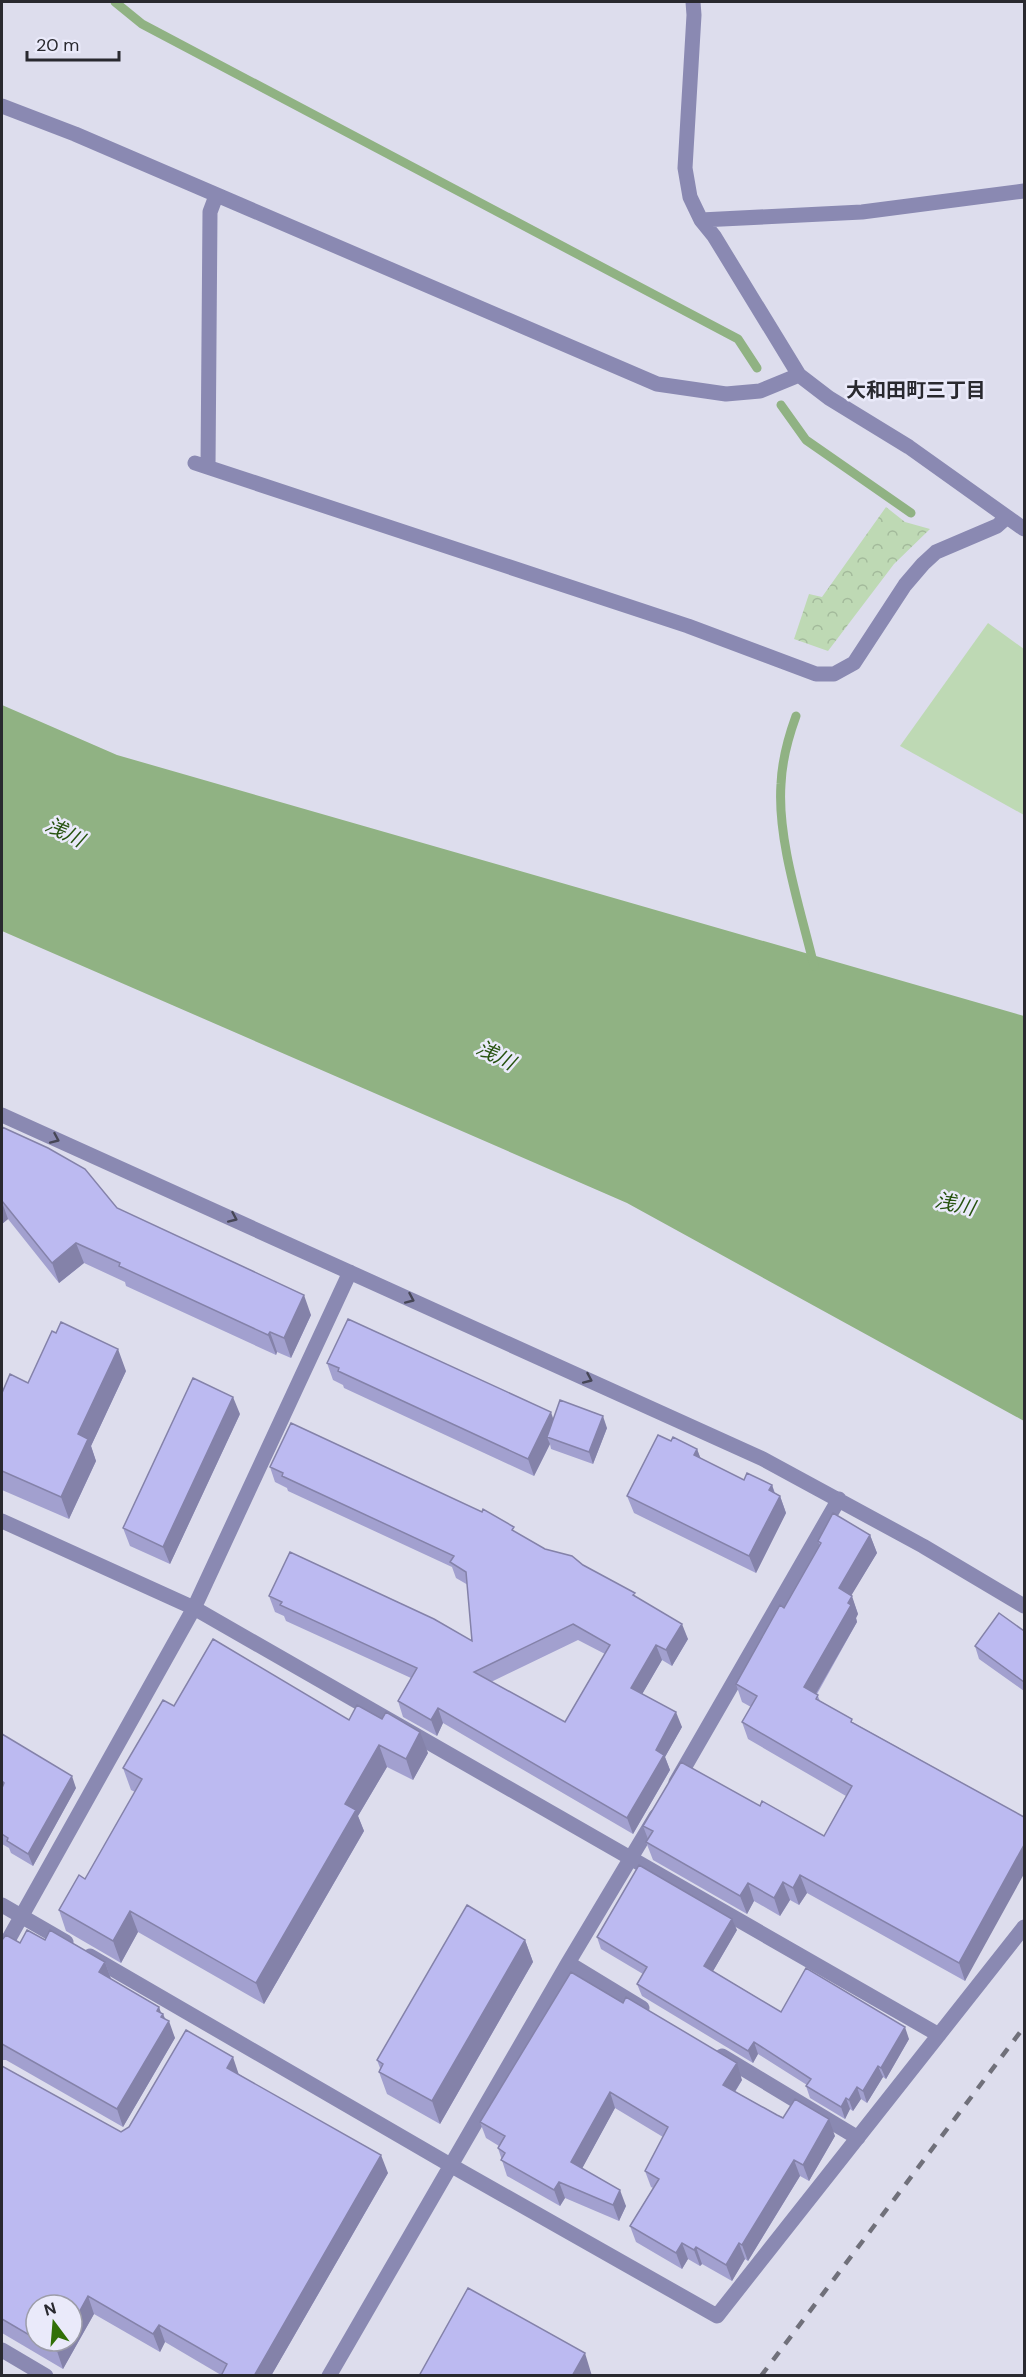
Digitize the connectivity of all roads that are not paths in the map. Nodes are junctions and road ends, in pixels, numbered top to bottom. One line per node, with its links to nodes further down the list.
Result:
1 (693, 2): 5 (street)
2 (2, 106): 4 (street)
3 (1024, 191): 5 (street)
4 (216, 196): 6 (street); 7 (street)
5 (701, 220): 6 (street)
6 (799, 375): 7 (street)
7 (1006, 518): 8 (street)
8 (1024, 530)
9 (2, 1115): 10 (street, one-way to 10)
10 (350, 1272): 11 (street, one-way to 11); 14 (street)
11 (839, 1499): 13 (street); 15 (street)
12 (2, 1521): 14 (street)
13 (1024, 1606)
14 (194, 1608): 15 (street); 17 (street)
15 (632, 1858): 20 (street); 22 (street)
16 (2, 1905): 17 (street)
17 (22, 1916): 19 (street); 25 (street)
18 (1024, 1927): 22 (street)
19 (2, 1951)
20 (567, 1964): 21 (street); 25 (street)
21 (658, 2018)
22 (939, 2035): 24 (street)
23 (708, 2048): 24 (street)
24 (858, 2138): 25 (street)
25 (452, 2166): 28 (street)
26 (2, 2350): 27 (street)
27 (46, 2376)
28 (329, 2376)

